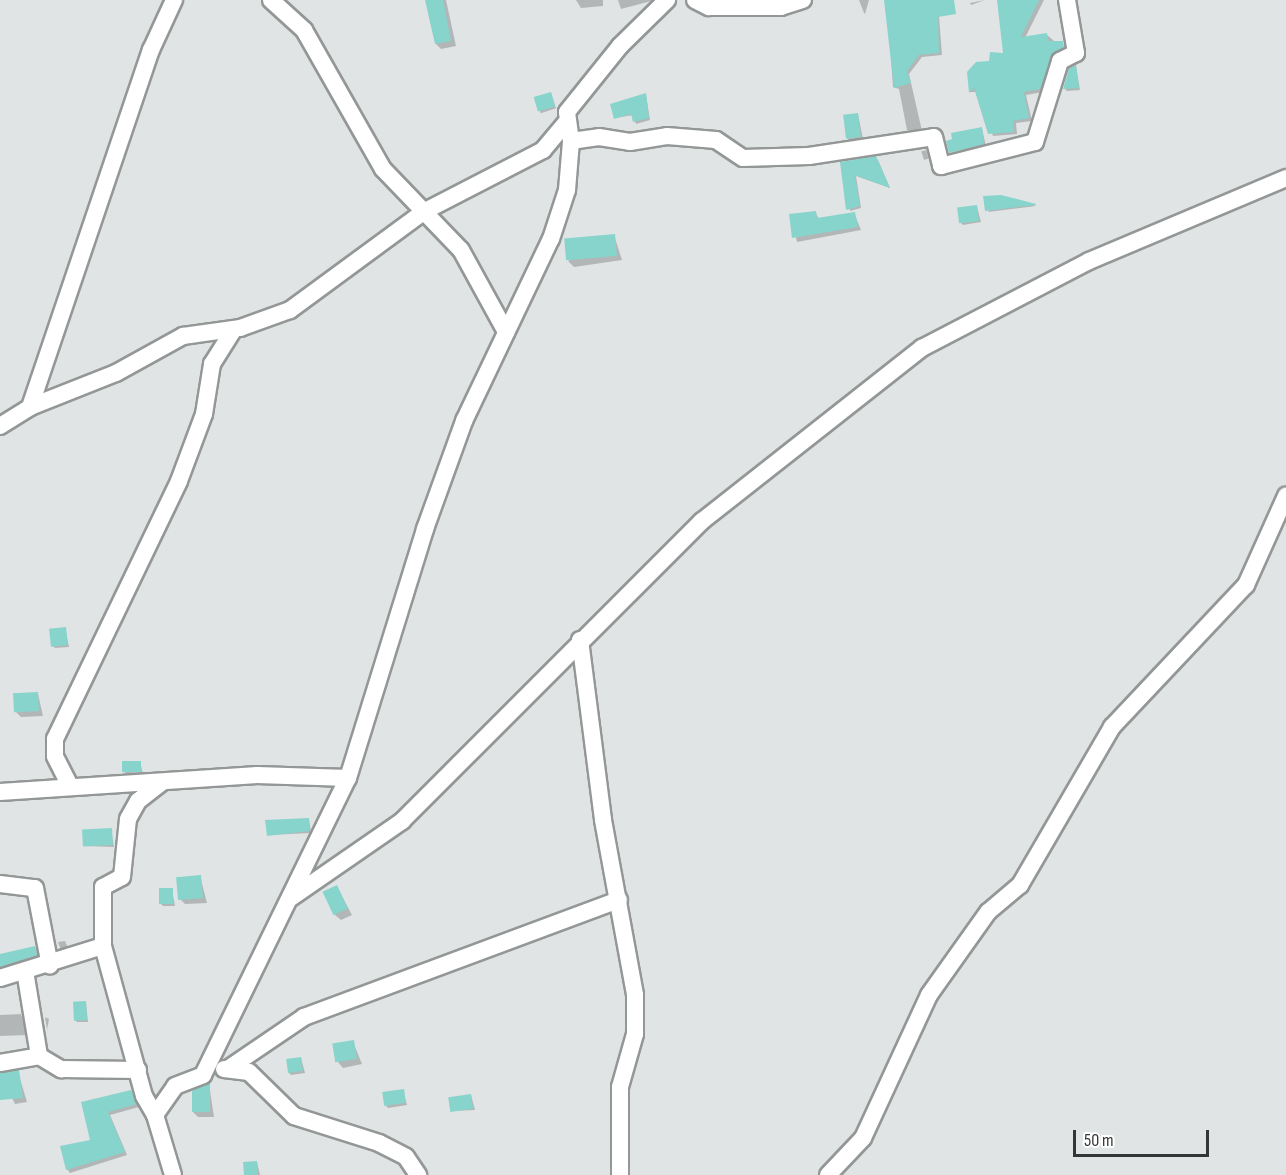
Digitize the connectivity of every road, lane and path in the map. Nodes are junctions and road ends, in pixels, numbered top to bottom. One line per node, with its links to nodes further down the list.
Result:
1 (174, 0): 13 (street)
2 (272, 0): 10 (street)
3 (667, 0): 7 (street)
4 (695, 0): 5 (street)
5 (803, 0)
6 (1068, 0): 8 (street)
7 (566, 123): 8 (street); 10 (street)
8 (571, 141): 12 (street)
9 (1286, 178): 16 (street)
10 (425, 211): 11 (street); 12 (street)
11 (234, 329): 13 (street); 19 (street)
12 (506, 332): 17 (street)
13 (30, 407): 14 (street)
14 (0, 426)
15 (1286, 496): 37 (street)
16 (580, 640): 22 (street); 23 (street)
17 (348, 778): 18 (street); 22 (street)
18 (162, 782): 19 (street); 24 (street)
19 (69, 784): 20 (street)
20 (0, 792)
21 (0, 884): 25 (street)
22 (292, 897): 32 (street)
23 (619, 900): 30 (street); 36 (street)
24 (103, 946): 25 (street); 31 (street)
25 (50, 966): 26 (street)
26 (25, 971): 27 (street); 28 (street)
27 (0, 978)
28 (39, 1056): 29 (street); 31 (street)
29 (0, 1063)
30 (229, 1068): 32 (street); 35 (street)
31 (138, 1070): 33 (street)
32 (203, 1075): 33 (street)
33 (155, 1115): 34 (street)
34 (173, 1175)
35 (418, 1175)
36 (620, 1175)
37 (828, 1175)

